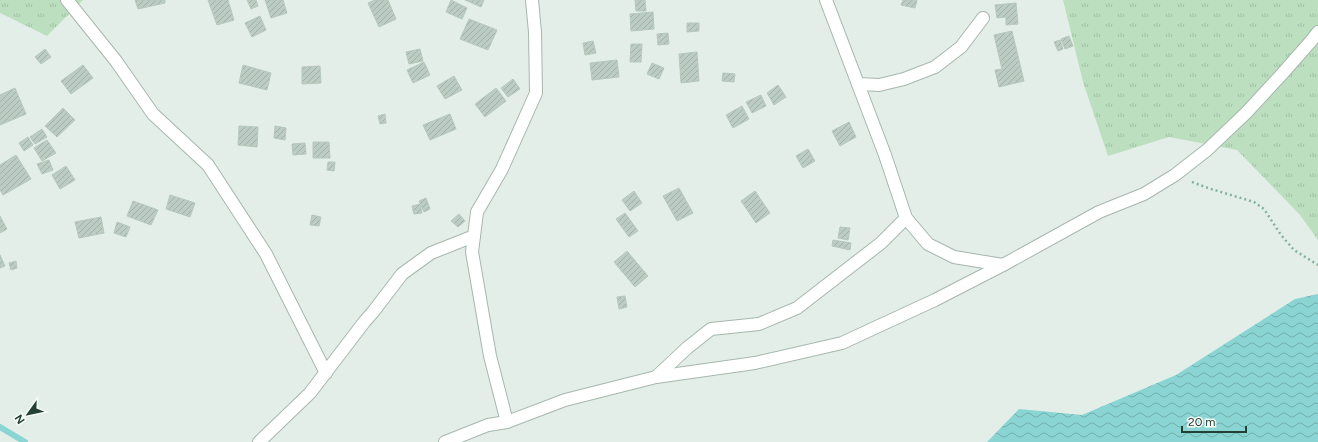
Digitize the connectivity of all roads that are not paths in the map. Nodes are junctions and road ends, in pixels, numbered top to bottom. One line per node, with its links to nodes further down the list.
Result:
1 (67, 0): 10 (street)
2 (532, 0): 8 (street)
3 (826, 0): 6 (street)
4 (983, 18): 6 (street)
5 (1318, 32): 9 (street)
6 (858, 84): 7 (street)
7 (906, 218): 9 (street); 11 (street)
8 (474, 236): 10 (street); 12 (street)
9 (1003, 265): 11 (street)
10 (326, 373): 13 (street)
11 (656, 377): 12 (street)
12 (507, 422): 14 (street)
13 (259, 442)
14 (445, 442)

